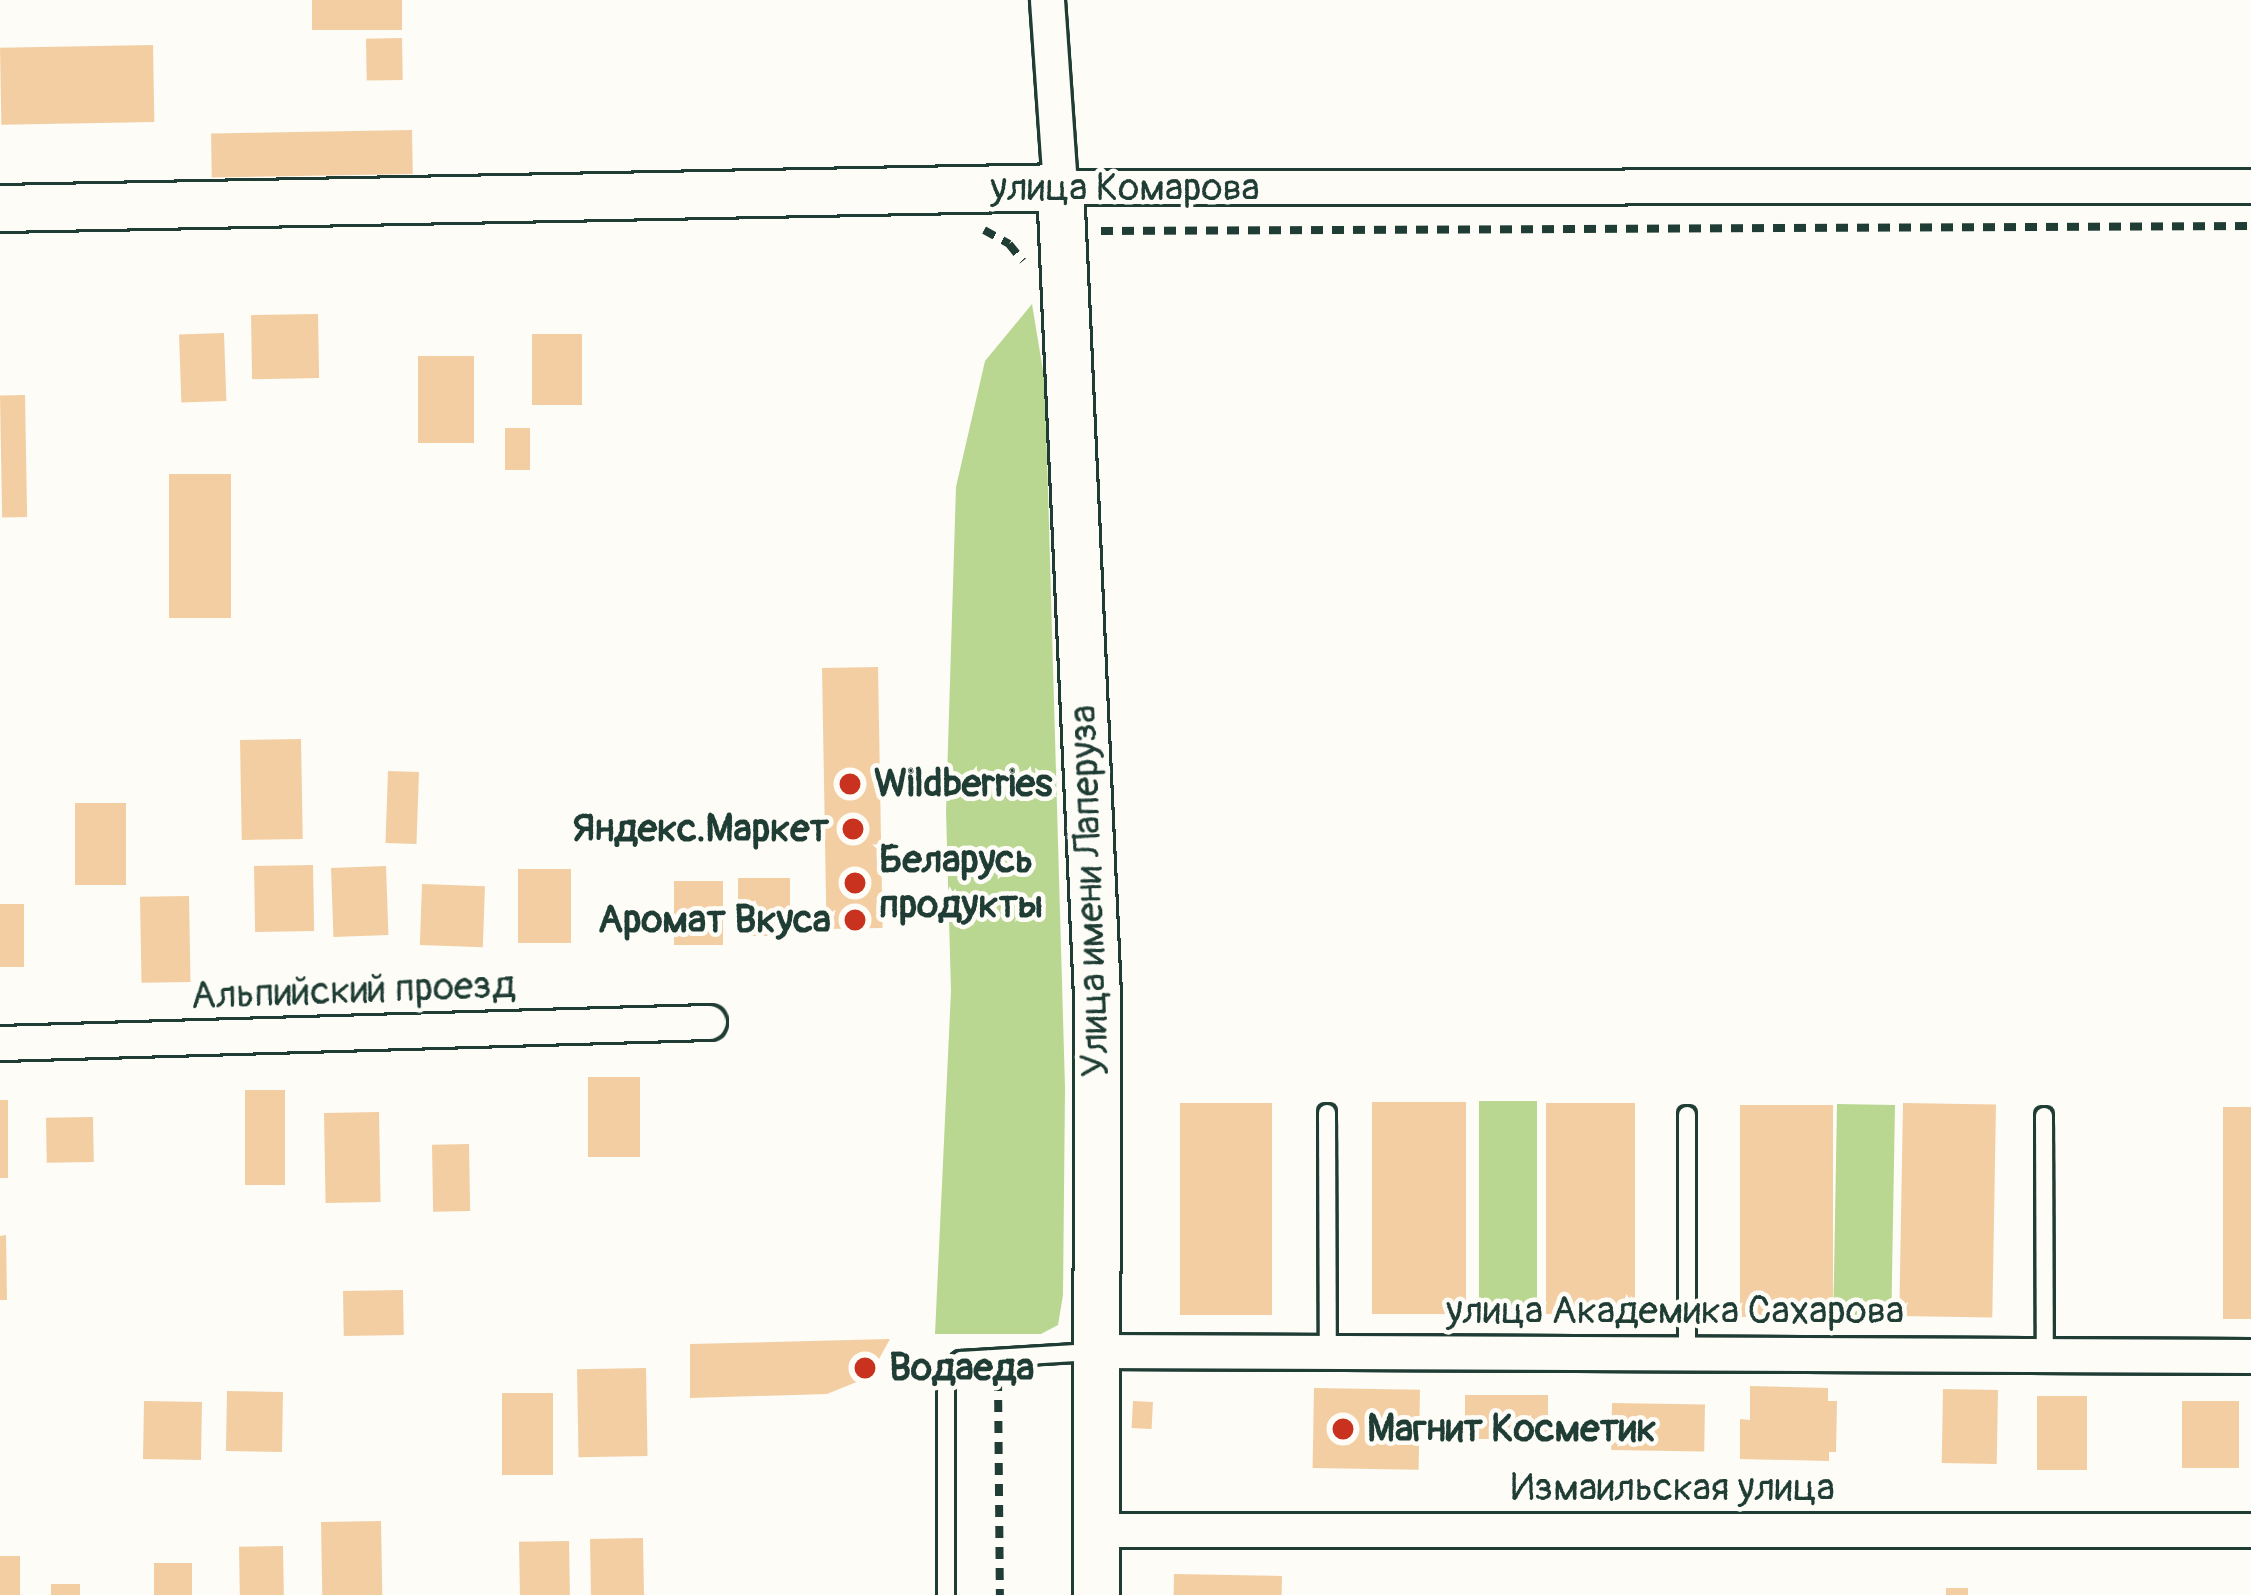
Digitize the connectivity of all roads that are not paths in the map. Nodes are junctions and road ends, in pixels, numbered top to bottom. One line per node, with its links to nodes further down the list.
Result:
1 (1047, 0): 3 (street)
2 (2251, 186): 3 (street, улица Комарова)
3 (1060, 188): 4 (street, улица Комарова); 10 (street, Улица имени Лаперуза)
4 (0, 208)
5 (709, 1022): 6 (street, Альпийский проезд)
6 (0, 1043)
7 (1328, 1113): 11 (lane)
8 (1687, 1115): 12 (lane)
9 (2044, 1116): 13 (lane)
10 (1098, 1351): 11 (street, улица Академика Сахарова); 15 (street, Улица имени Лаперуза); 17 (lane)
11 (1328, 1352): 12 (street, улица Академика Сахарова)
12 (1687, 1354): 13 (street, улица Академика Сахарова)
13 (2045, 1355): 14 (street, улица Академика Сахарова)
14 (2251, 1356)
15 (1096, 1530): 16 (street, Измаильская улица); 18 (street, Улица имени Лаперуза)
16 (2251, 1530)
17 (946, 1595)
18 (1096, 1595)

